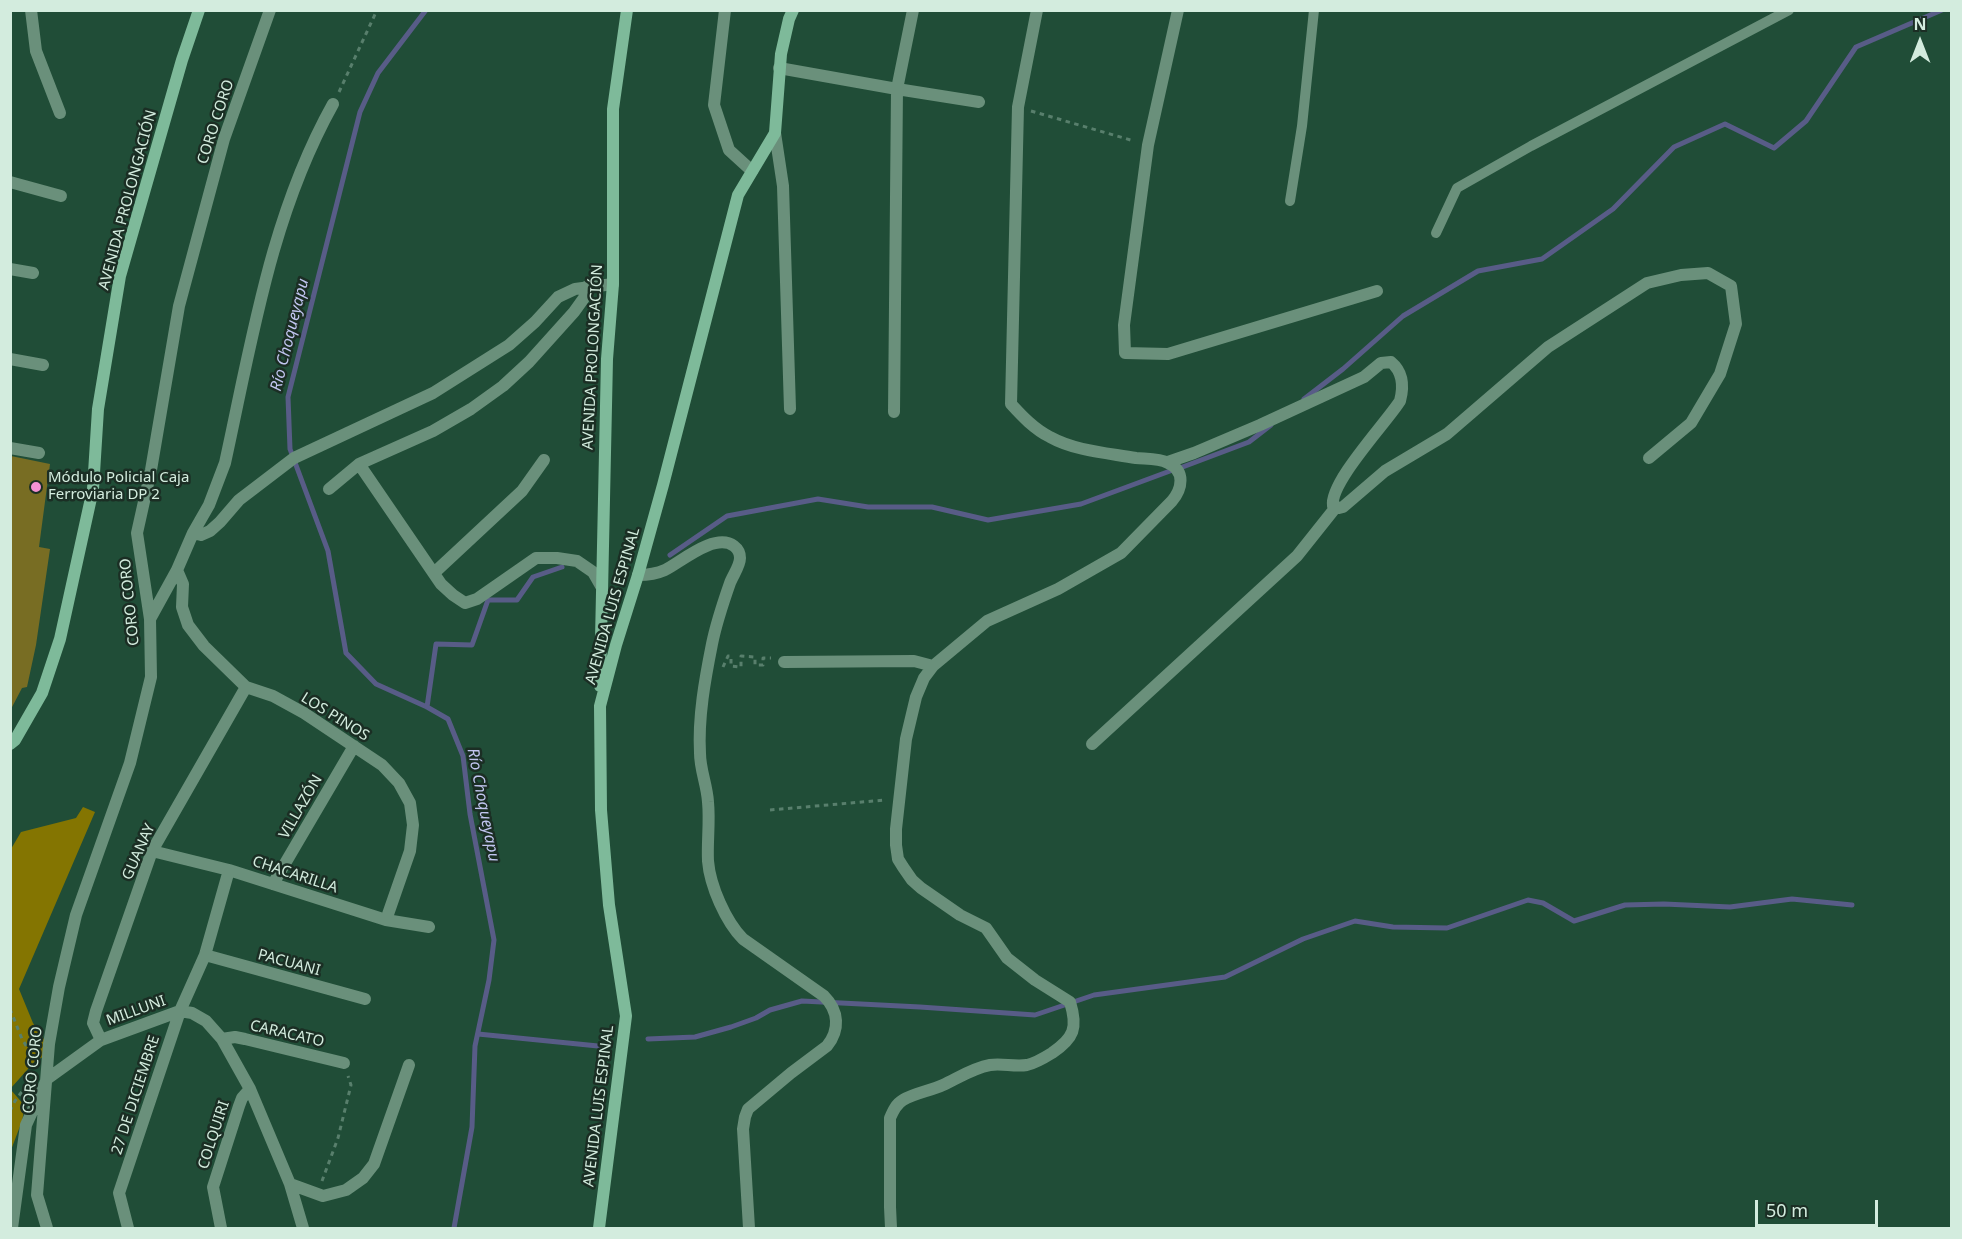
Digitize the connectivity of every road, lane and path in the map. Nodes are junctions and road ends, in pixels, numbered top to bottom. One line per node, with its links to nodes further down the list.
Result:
1 (31, 10): 18 (street)
2 (199, 10): 54 (street, AVENIDA PROLONGACIÓN)
3 (270, 10): 48 (street, CORO CORO)
4 (377, 10): 16 (path)
5 (627, 10): 28 (street, AVENIDA PROLONGACIÓN)
6 (725, 10): 21 (street)
7 (793, 10): 13 (street, AVENIDA LUIS ESPINAL)
8 (913, 10): 14 (street)
9 (1037, 10): 17 (street)
10 (1178, 10): 20 (street)
11 (1314, 10): 24 (lane)
12 (1789, 10): 25 (lane)
13 (780, 68): 14 (street); 19 (street, AVENIDA LUIS ESPINAL)
14 (897, 89): 15 (street); 34 (street)
15 (979, 102)
16 (333, 104): 43 (street)
17 (1018, 107): 20 (path); 39 (street)
18 (60, 113)
19 (775, 133): 21 (street, AVENIDA LUIS ESPINAL); 33 (street)
20 (1148, 145): 30 (street)
21 (752, 171): 46 (street, AVENIDA LUIS ESPINAL)
22 (10, 182): 23 (street)
23 (61, 196)
24 (1290, 201)
25 (1436, 233)
26 (10, 269): 27 (street)
27 (33, 273)
28 (613, 284): 29 (street); 47 (street, AVENIDA PROLONGACIÓN)
29 (586, 287): 40 (street); 43 (street)
30 (1377, 291)
31 (10, 359): 32 (street)
32 (43, 365)
33 (790, 409)
34 (894, 412)
35 (10, 448): 36 (street)
36 (39, 453)
37 (1649, 458): 42 (street)
38 (544, 460): 45 (street)
39 (1167, 462): 42 (street); 50 (street)
40 (359, 464): 41 (street); 45 (street)
41 (329, 489)
42 (1336, 507): 55 (street)
43 (193, 533): 44 (street)
44 (177, 570): 48 (street); 52 (street, LOS PINOS)
45 (434, 573): 47 (street)
46 (638, 575): 53 (street, AVENIDA LUIS ESPINAL); 82 (street)
47 (601, 586): 53 (street, AVENIDA PROLONGACIÓN)
48 (150, 619): 72 (street, CORO CORO)
49 (784, 662): 50 (street); 51 (path)
50 (933, 666): 57 (street)
51 (719, 677)
52 (246, 687): 56 (street, LOS PINOS); 59 (street, GUANAY)
53 (600, 706): 81 (street, AVENIDA LUIS ESPINAL)
54 (10, 744)
55 (1092, 744)
56 (354, 746): 61 (street, VILLAZÓN); 62 (street, LOS PINOS)
57 (898, 799): 58 (path); 83 (street)
58 (770, 810)
59 (152, 851): 60 (street, CHACARILLA); 69 (street, GUANAY)
60 (229, 870): 61 (street, CHACARILLA); 64 (street, 27 DE DICIEMBRE)
61 (273, 884): 62 (street, CHACARILLA)
62 (386, 920): 63 (street, CHACARILLA)
63 (429, 927)
64 (205, 955): 65 (street, PACUANI); 67 (street, 27 DE DICIEMBRE)
65 (365, 999)
66 (10, 1009): 72 (path)
67 (180, 1011): 68 (street, MILLUNI); 69 (street, MILLUNI); 78 (street, 27 DE DICIEMBRE)
68 (222, 1039): 70 (street, CARACATO); 73 (street, MILLUNI)
69 (101, 1040): 72 (street, MILLUNI)
70 (344, 1063): 75 (path)
71 (409, 1065): 75 (street)
72 (47, 1079): 76 (street, MILLUNI); 77 (street, CORO CORO)
73 (250, 1089): 74 (street, MILLUNI); 79 (street, COLQUIRI)
74 (290, 1185): 75 (street); 80 (street, MILLUNI)
75 (317, 1194)
76 (12, 1228)
77 (46, 1228)
78 (128, 1228)
79 (221, 1228)
80 (303, 1228)
81 (599, 1228)
82 (749, 1228)
83 (891, 1228)

